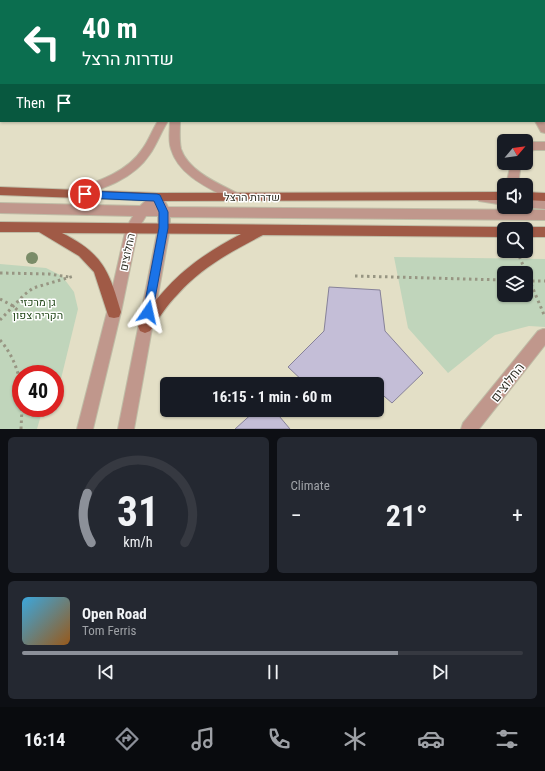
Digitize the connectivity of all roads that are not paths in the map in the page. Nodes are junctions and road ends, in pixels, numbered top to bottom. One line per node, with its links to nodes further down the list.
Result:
1 (162, 122): 6 (street)
2 (175, 122): 11 (street)
3 (533, 146): 4 (street)
4 (545, 146)
5 (0, 191): 6 (main road, שדרות הרצל)
6 (72, 194): 10 (main road, שדרות הרצל)
7 (461, 196): 8 (main road, שדרות הרצל); 11 (main road, שדרות הרצל); 13 (street)
8 (497, 196)
9 (533, 196): 12 (main road)
10 (157, 197): 11 (main road, שדרות הרצל); 17 (street, החלוצים); 18 (street)
11 (235, 197)
12 (545, 197)
13 (497, 199)
14 (533, 203): 15 (street)
15 (545, 204)
16 (0, 208): 17 (street)
17 (142, 212): 18 (street); 22 (street, החלוצים)
18 (164, 212): 19 (street); 23 (street)
19 (545, 215)
20 (0, 226): 21 (main road)
21 (40, 228): 22 (main road); 28 (main road)
22 (132, 228): 23 (main road); 28 (street, החלוצים)
23 (164, 228): 24 (main road); 29 (street)
24 (263, 229): 25 (main road); 29 (main road)
25 (497, 232)
26 (533, 232): 27 (main road)
27 (545, 232)
28 (114, 312): 31 (street, החלוצים)
29 (146, 326): 32 (street)
30 (545, 336): 33 (street, החלוצים)
31 (85, 429)
32 (126, 429)
33 (469, 429)

